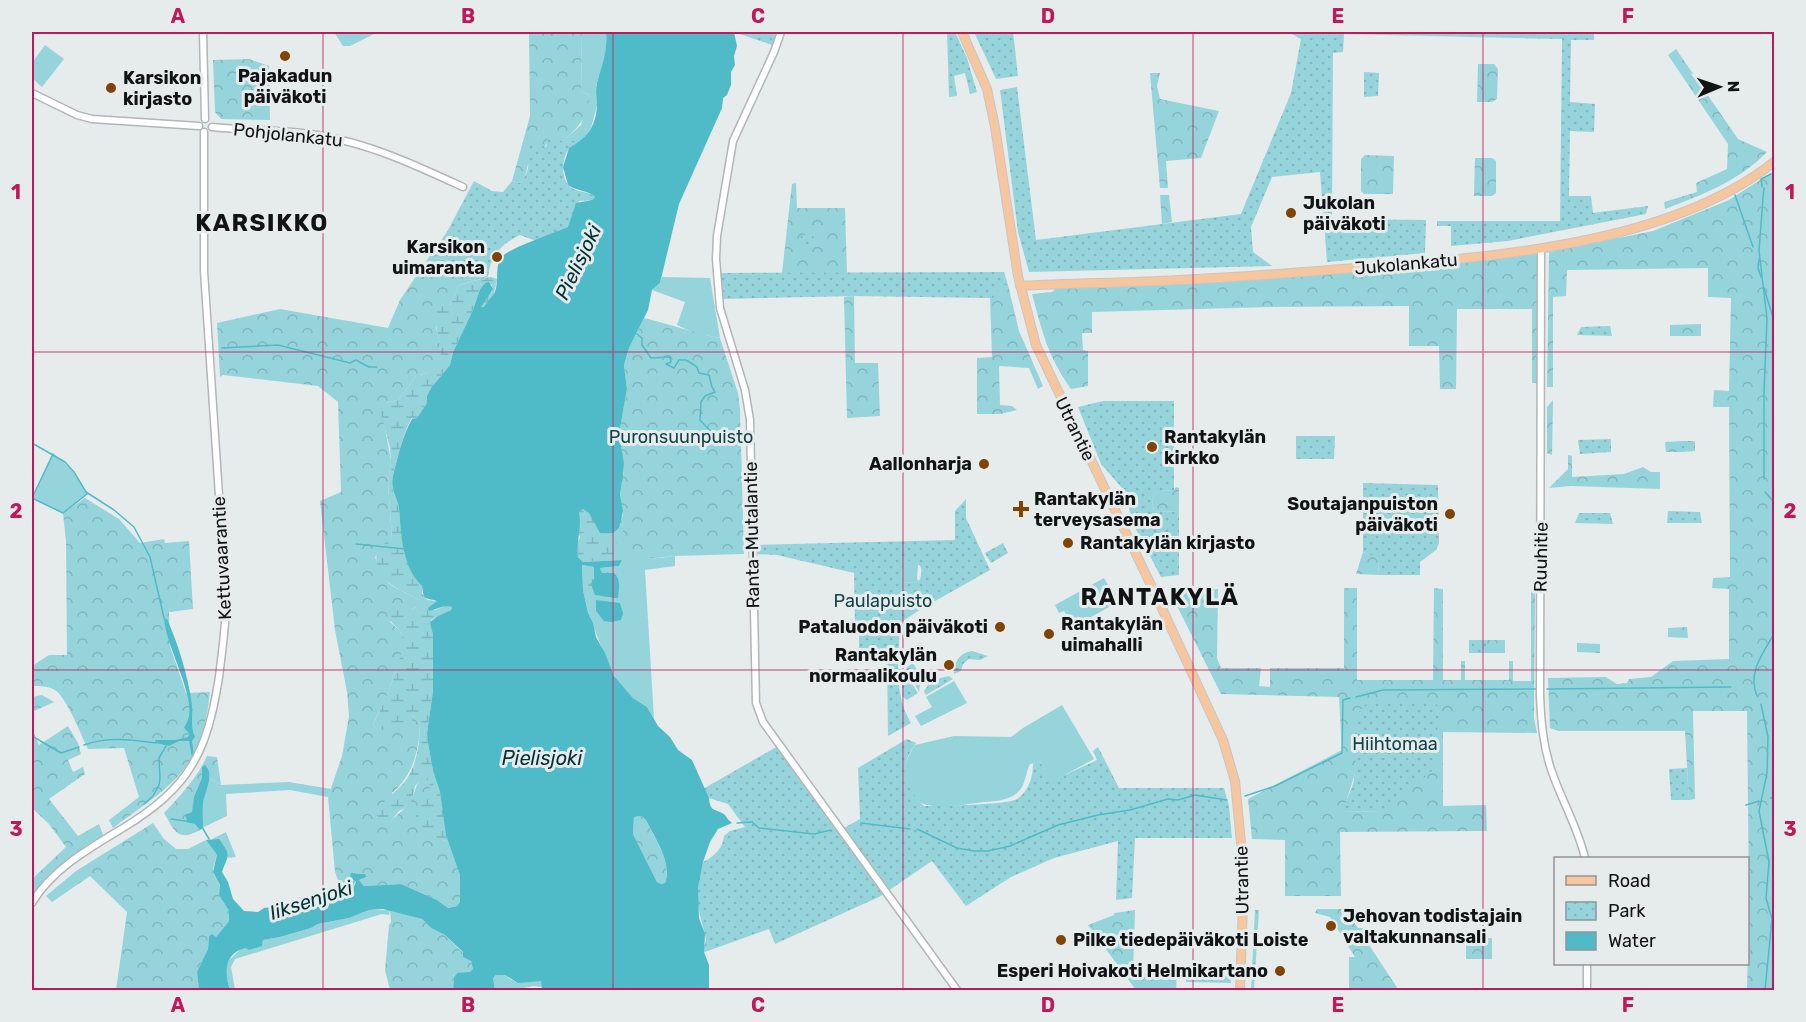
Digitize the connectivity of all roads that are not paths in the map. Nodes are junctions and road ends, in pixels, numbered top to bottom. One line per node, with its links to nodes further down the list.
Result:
1 (202, 32): 5 (street)
2 (781, 32): 16 (street, Ranta-Mutalantie)
3 (962, 32): 12 (main road, Utrantie)
4 (32, 96): 6 (street)
5 (205, 119): 6 (street); 7 (street)
6 (199, 126): 8 (street)
7 (212, 127): 8 (street); 10 (street, Pohjolankatu)
8 (204, 132): 14 (street, Kettuvaarantie)
9 (1774, 164): 11 (main road, Jukolankatu)
10 (463, 187)
11 (1541, 249): 12 (main road, Jukolankatu); 13 (street, Ruuhitie)
12 (1020, 286): 17 (main road, Utrantie)
13 (1585, 857)
14 (32, 903)
15 (1587, 965): 18 (street)
16 (957, 990)
17 (1240, 990)
18 (1587, 990)

